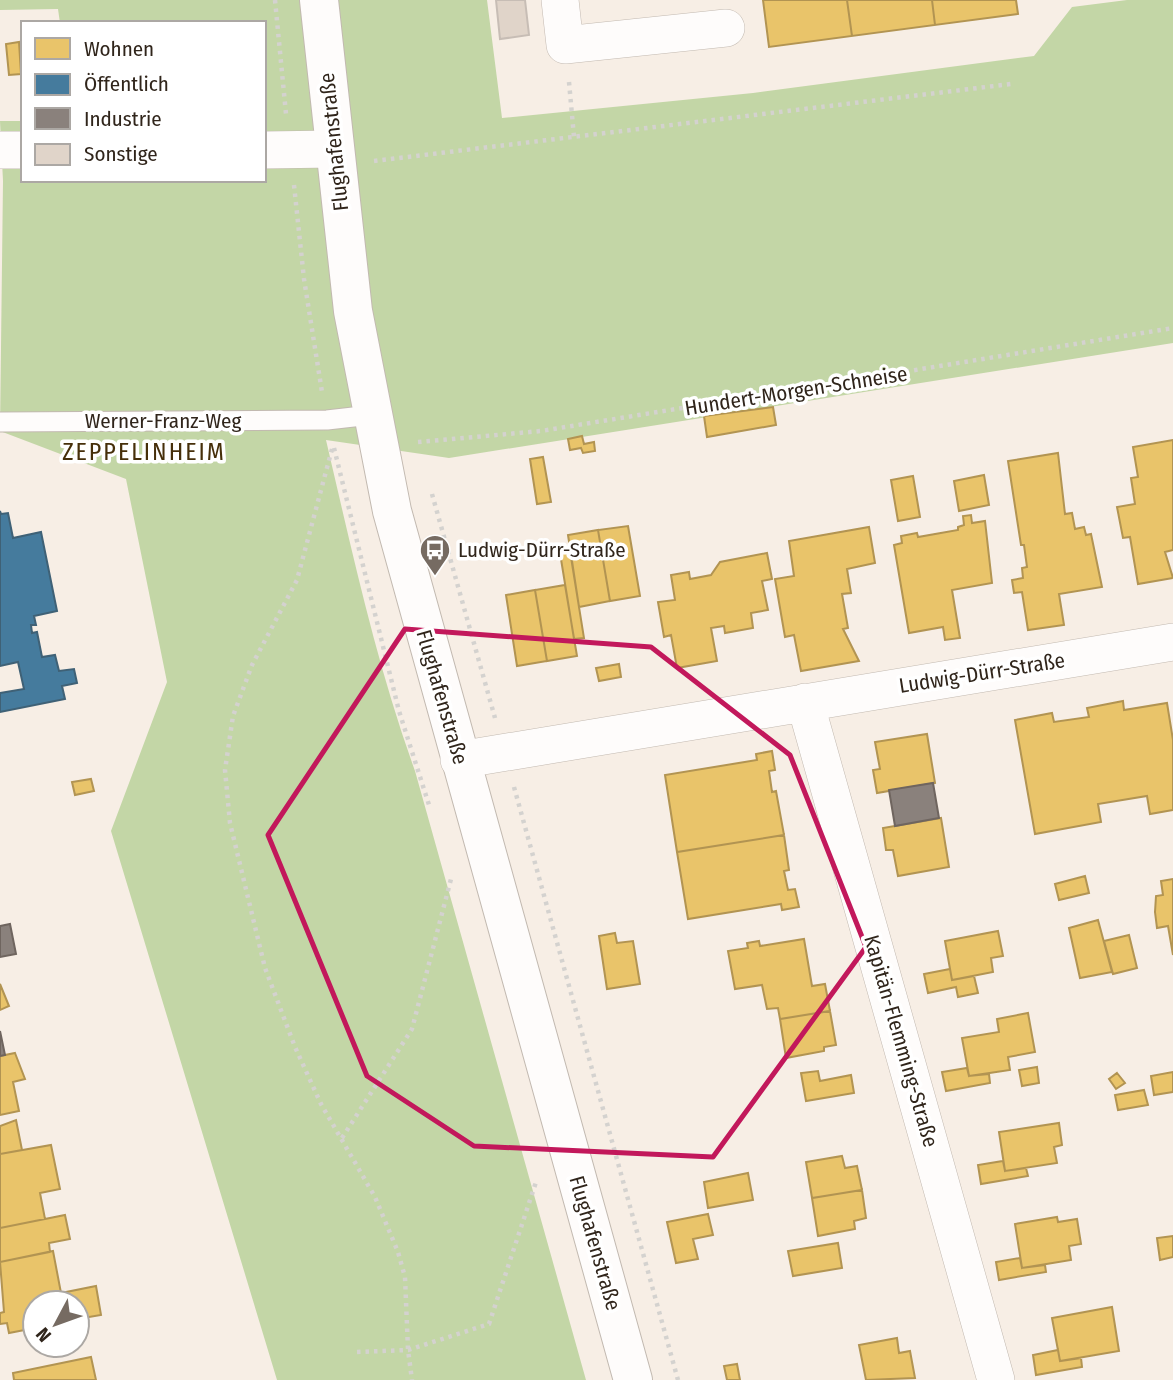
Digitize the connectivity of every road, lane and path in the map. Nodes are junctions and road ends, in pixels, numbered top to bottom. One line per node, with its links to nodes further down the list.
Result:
1 (275, 0): 11 (path)
2 (319, 0): 8 (street, Flughafenstraße)
3 (560, 0): 5 (street)
4 (726, 28): 5 (street)
5 (565, 45): 7 (path)
6 (1011, 84): 7 (path)
7 (574, 137): 12 (path)
8 (334, 149): 11 (street); 14 (street, Flughafenstraße)
9 (0, 150): 10 (street)
10 (21, 150)
11 (277, 150): 15 (path)
12 (373, 161)
13 (1173, 328): 18 (path, Hundert-Morgen-Schneise)
14 (371, 415): 15 (lane, Werner-Franz-Weg); 23 (street, Flughafenstraße)
15 (327, 420): 16 (lane, Werner-Franz-Weg)
16 (0, 422)
17 (333, 444): 25 (path)
18 (421, 456)
19 (428, 482): 22 (path)
20 (1173, 642): 21 (street, Ludwig-Dürr-Straße)
21 (806, 702): 22 (street, Ludwig-Dürr-Straße); 32 (street, Kapitän-Flemming-Straße)
22 (505, 751): 23 (street, Ludwig-Dürr-Straße); 31 (path)
23 (459, 760): 30 (street, Flughafenstraße)
24 (451, 879): 25 (path)
25 (342, 1138): 27 (path)
26 (536, 1181): 27 (path)
27 (408, 1350): 28 (path); 29 (path)
28 (357, 1352)
29 (412, 1380)
30 (633, 1380)
31 (678, 1380)
32 (996, 1380)

